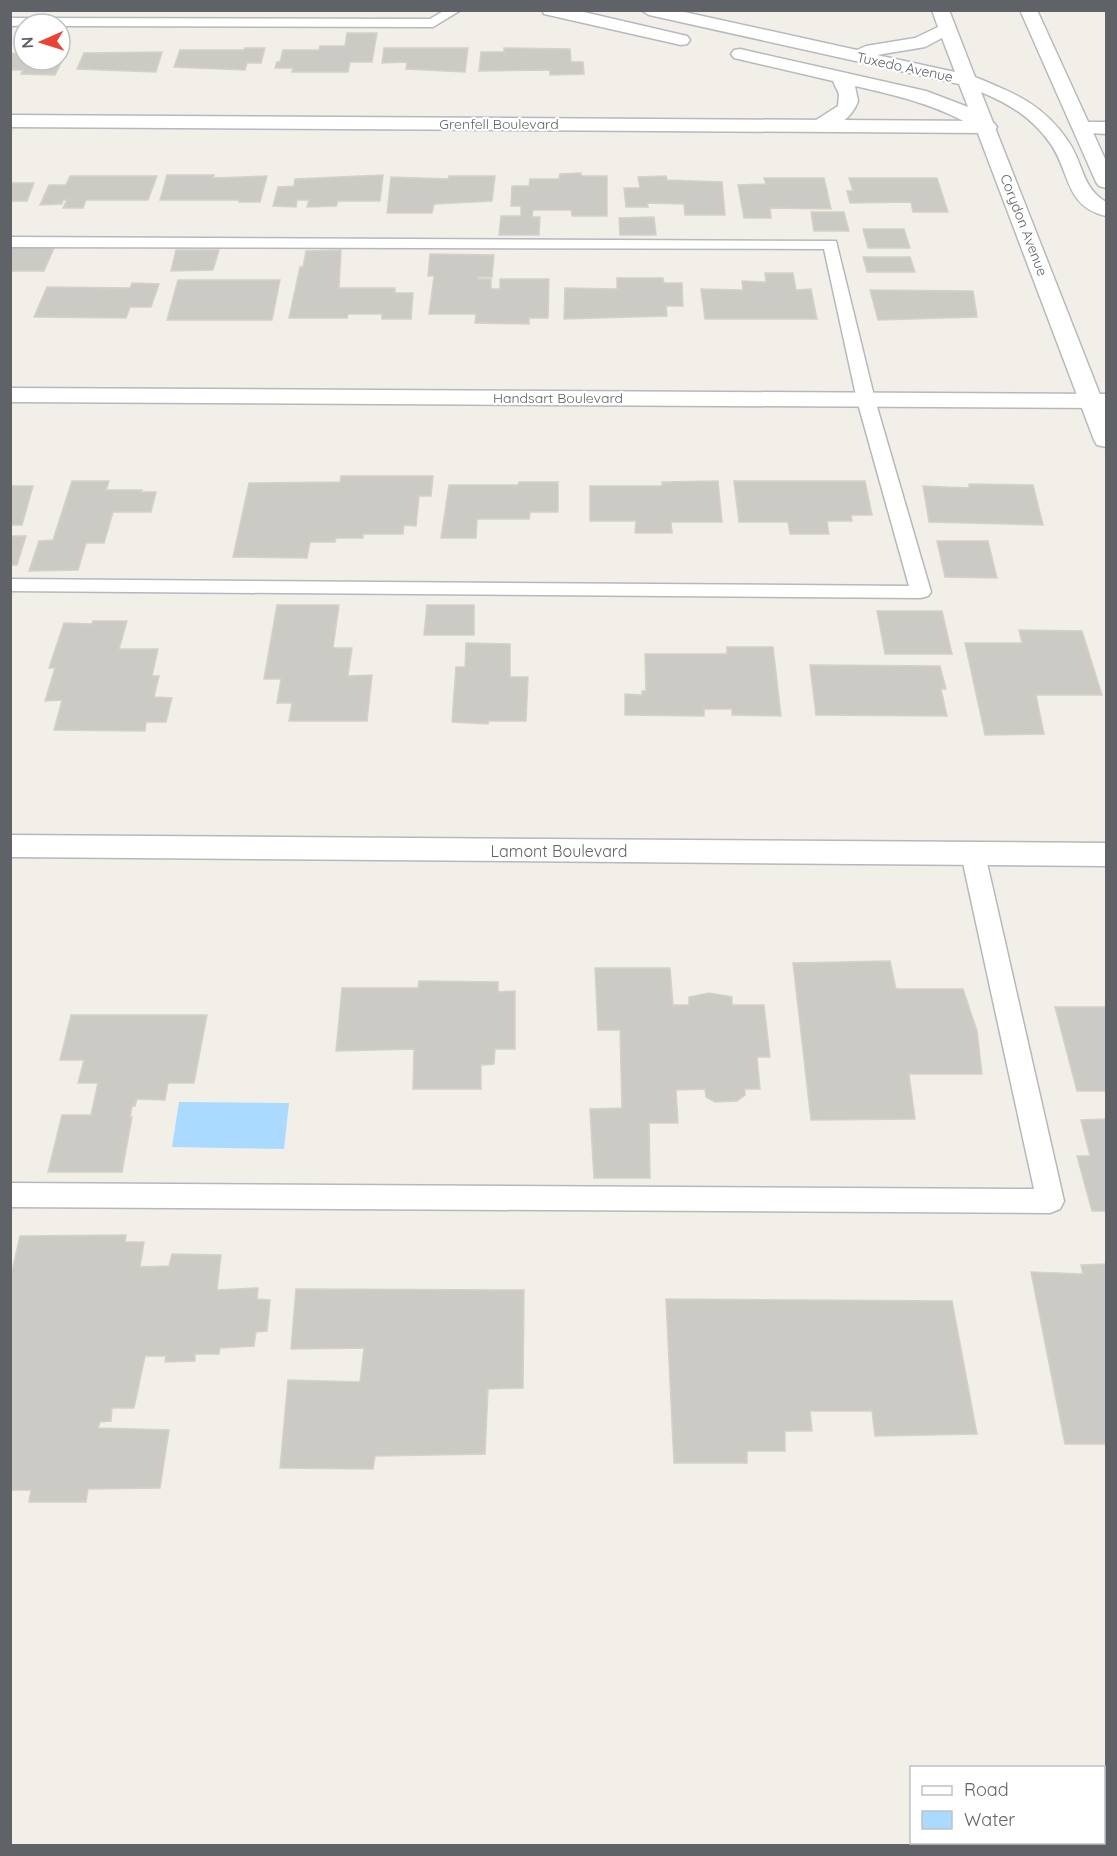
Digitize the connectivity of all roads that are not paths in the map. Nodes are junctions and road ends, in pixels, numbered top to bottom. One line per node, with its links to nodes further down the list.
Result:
1 (455, 10): 6 (lane)
2 (550, 10): 8 (main road)
3 (649, 10): 10 (main road, Tuxedo Avenue)
4 (940, 10): 7 (main road, Corydon Avenue)
5 (1028, 10): 16 (main road)
6 (10, 21)
7 (947, 29): 10 (main road); 12 (main road, Corydon Avenue)
8 (700, 45)
9 (723, 50): 11 (main road, Tuxedo Avenue)
10 (835, 51): 12 (main road, Tuxedo Avenue)
11 (839, 76): 14 (main road); 15 (main road, Tuxedo Avenue)
12 (967, 80): 15 (main road, Corydon Avenue); 19 (main road, Tuxedo Avenue)
13 (10, 121): 14 (main road, Grenfell Boulevard)
14 (820, 126): 15 (main road, Grenfell Boulevard)
15 (987, 127): 23 (main road, Corydon Avenue)
16 (1083, 128): 17 (main road); 18 (main road)
17 (1107, 128)
18 (1107, 182)
19 (1107, 210)
20 (10, 242): 22 (lane)
21 (10, 394): 22 (main road, Handsart Boulevard)
22 (866, 400): 23 (main road, Handsart Boulevard); 25 (lane)
23 (1099, 401): 24 (main road, Corydon Avenue)
24 (1107, 440)
25 (10, 585)
26 (10, 846): 27 (main road, Lamont Boulevard)
27 (973, 854): 28 (main road, Lamont Boulevard); 29 (lane)
28 (1107, 855)
29 (10, 1195)

